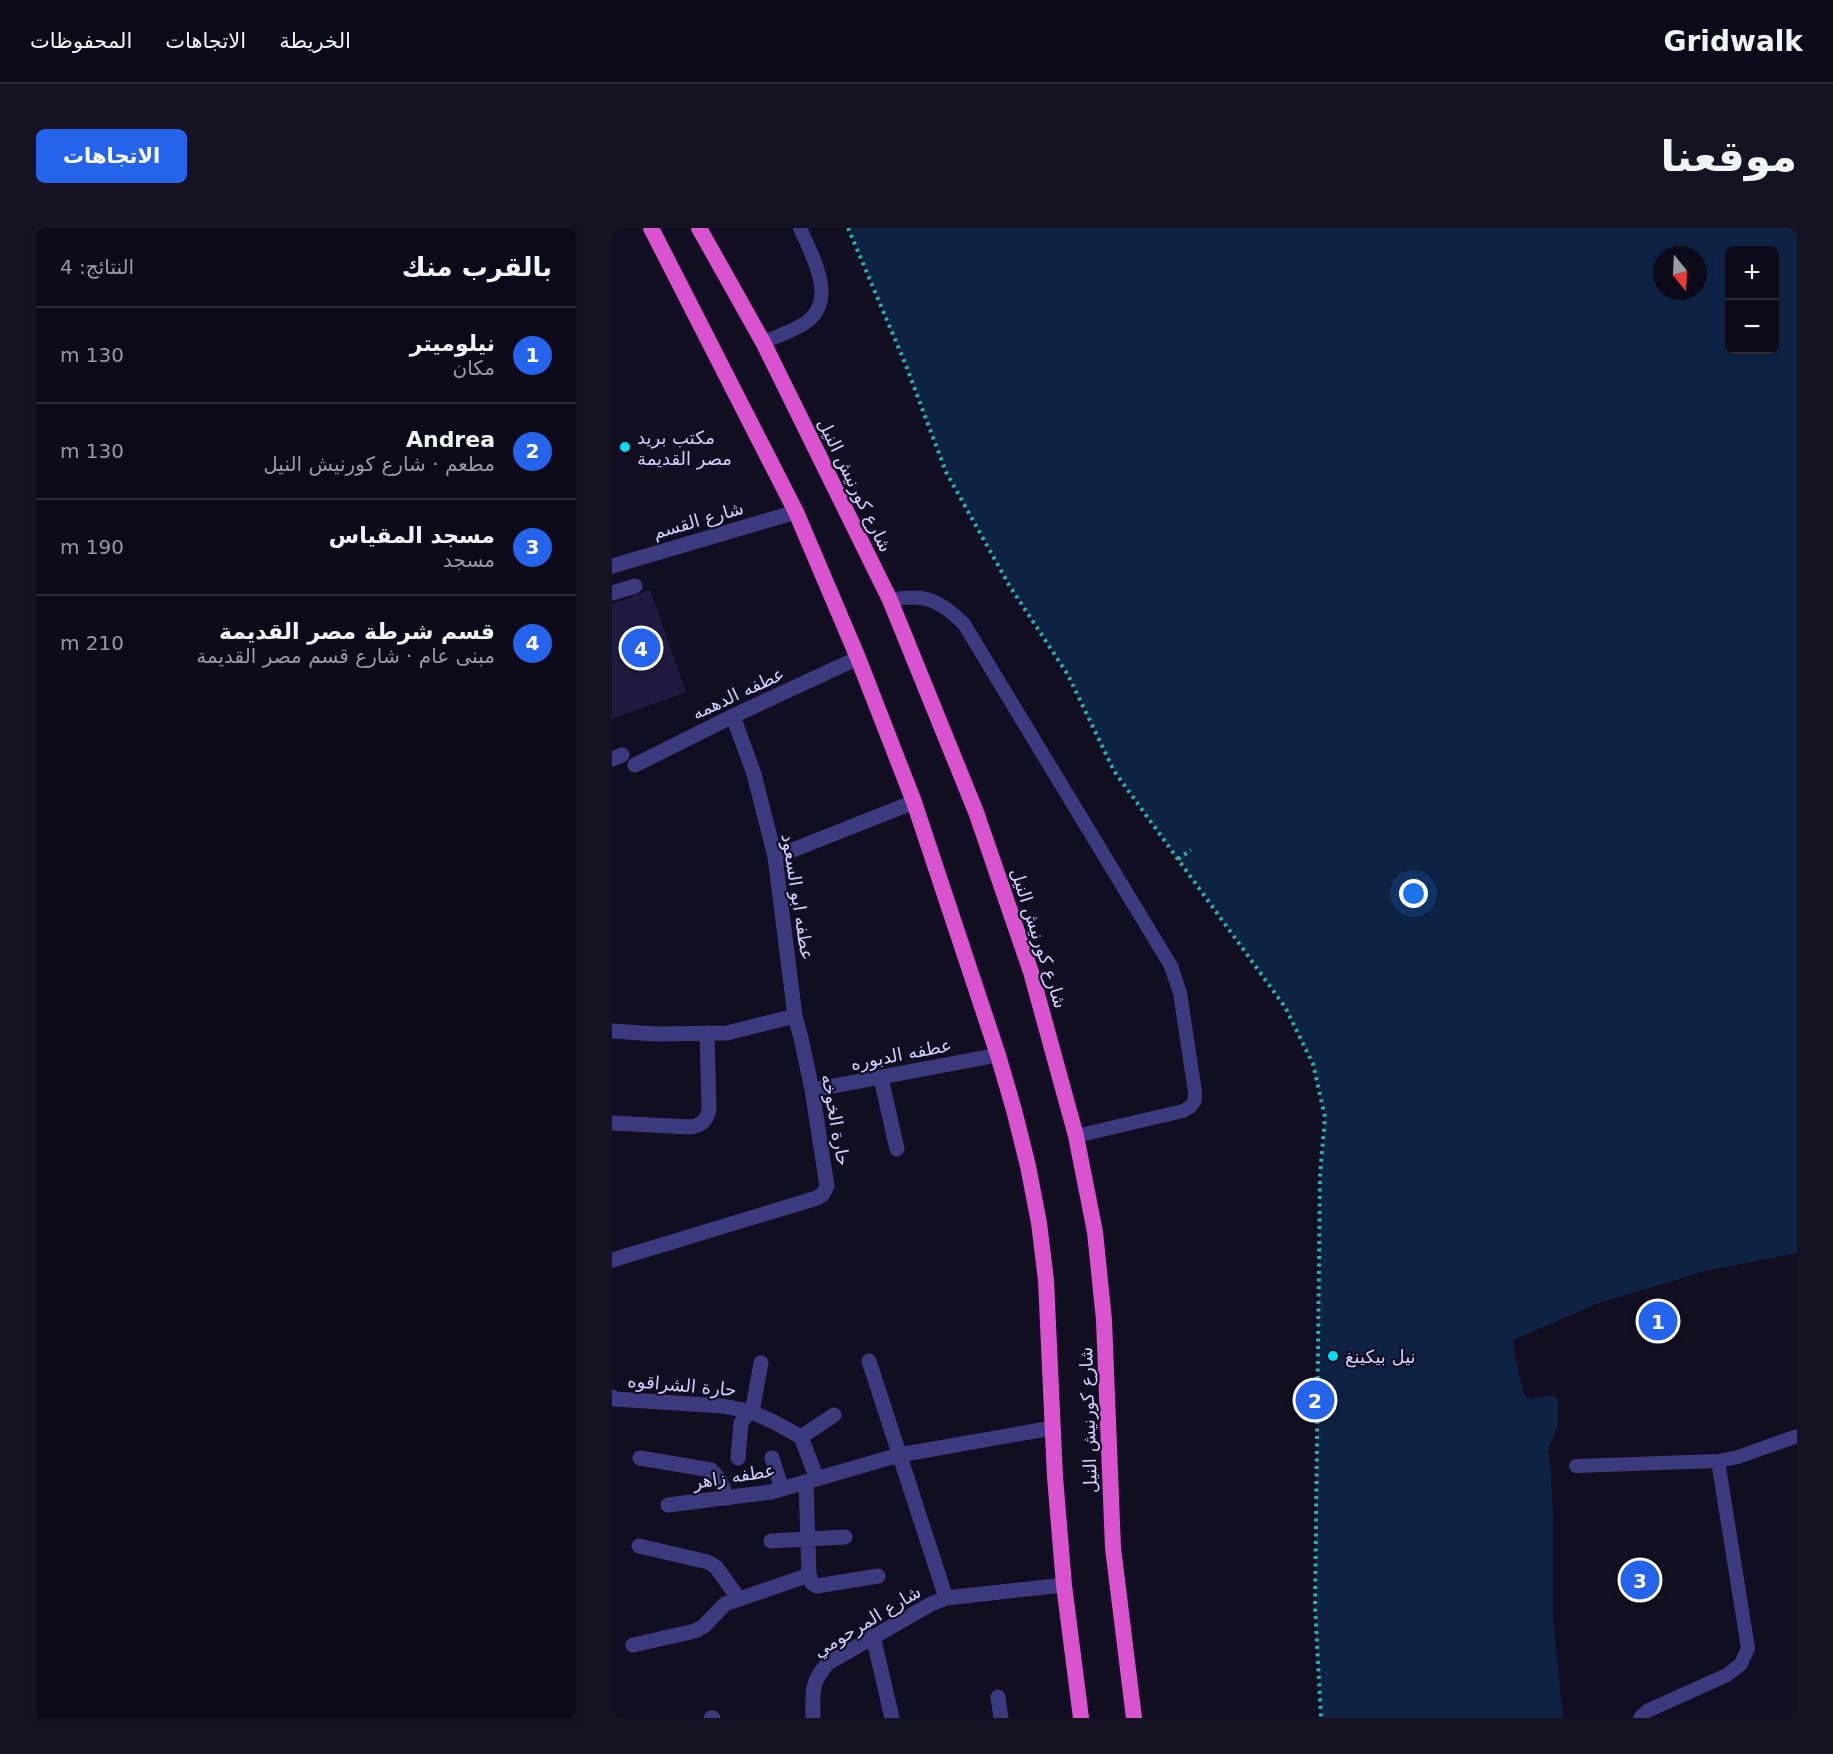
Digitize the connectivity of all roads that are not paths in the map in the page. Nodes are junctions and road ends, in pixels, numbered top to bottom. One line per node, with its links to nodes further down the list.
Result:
1 (651, 228): 5 (highway, شارع كورنيش النيل)
2 (699, 228): 4 (highway, شارع كورنيش النيل)
3 (800, 228): 4 (lane)
4 (763, 342): 9 (highway, شارع كورنيش النيل)
5 (796, 512): 6 (street, شارع القسم); 10 (highway, شارع كورنيش النيل)
6 (612, 566)
7 (635, 586): 8 (street)
8 (612, 593)
9 (890, 600): 22 (highway, شارع كورنيش النيل); 22 (lane)
10 (858, 658): 11 (street, عطفه الدهمه); 13 (highway, شارع كورنيش النيل)
11 (733, 716): 12 (street, عطفه الدهمه); 14 (street, عطفه ابو السعود)
12 (635, 765)
13 (914, 802): 14 (street); 18 (highway, شارع كورنيش النيل)
14 (775, 857): 15 (street, عطفه ابو السعود)
15 (795, 1016): 17 (street); 20 (street, حارة الخوخه)
16 (612, 1030): 17 (street)
17 (706, 1033): 21 (street)
18 (998, 1054): 19 (street, عطفه الدبوره); 30 (highway, شارع كورنيش النيل)
19 (881, 1078): 20 (street, عطفه الدبوره); 23 (street)
20 (812, 1090): 24 (street, حارة الخوخه)
21 (612, 1124)
22 (1076, 1136): 59 (highway, شارع كورنيش النيل)
23 (897, 1149)
24 (612, 1260)
25 (869, 1361): 33 (street, شارع المرحومي)
26 (761, 1364): 28 (street)
27 (612, 1397): 28 (street, حارة الشراقوه)
28 (750, 1412): 32 (street, حارة الشراقوه); 35 (street)
29 (834, 1415): 32 (street)
30 (1052, 1428): 33 (street); 49 (highway, شارع كورنيش النيل)
31 (1797, 1436): 37 (lane)
32 (801, 1437): 39 (street)
33 (899, 1455): 39 (street); 50 (street, شارع المرحومي)
34 (640, 1458): 41 (street)
35 (738, 1458)
36 (772, 1458): 40 (street)
37 (1718, 1461): 38 (lane); 60 (lane)
38 (1576, 1466)
39 (812, 1480): 40 (street, عطفه زاهر); 44 (street)
40 (782, 1489): 41 (street, عطفه زاهر)
41 (728, 1498): 42 (street, عطفه زاهر)
42 (668, 1505)
43 (845, 1537): 44 (street)
44 (808, 1540): 45 (street); 47 (street)
45 (771, 1541)
46 (639, 1546): 51 (street)
47 (809, 1575): 48 (street); 51 (street)
48 (878, 1576)
49 (1065, 1586): 50 (street, شارع المرحومي); 58 (highway, شارع كورنيش النيل)
50 (946, 1598): 52 (street, شارع المرحومي)
51 (739, 1599): 53 (street)
52 (873, 1636): 55 (street, شارع المرحومي); 56 (street)
53 (633, 1646)
54 (998, 1697): 57 (street)
55 (813, 1718)
56 (892, 1718)
57 (1001, 1718)
58 (1081, 1718)
59 (1134, 1718)
60 (1640, 1718)

